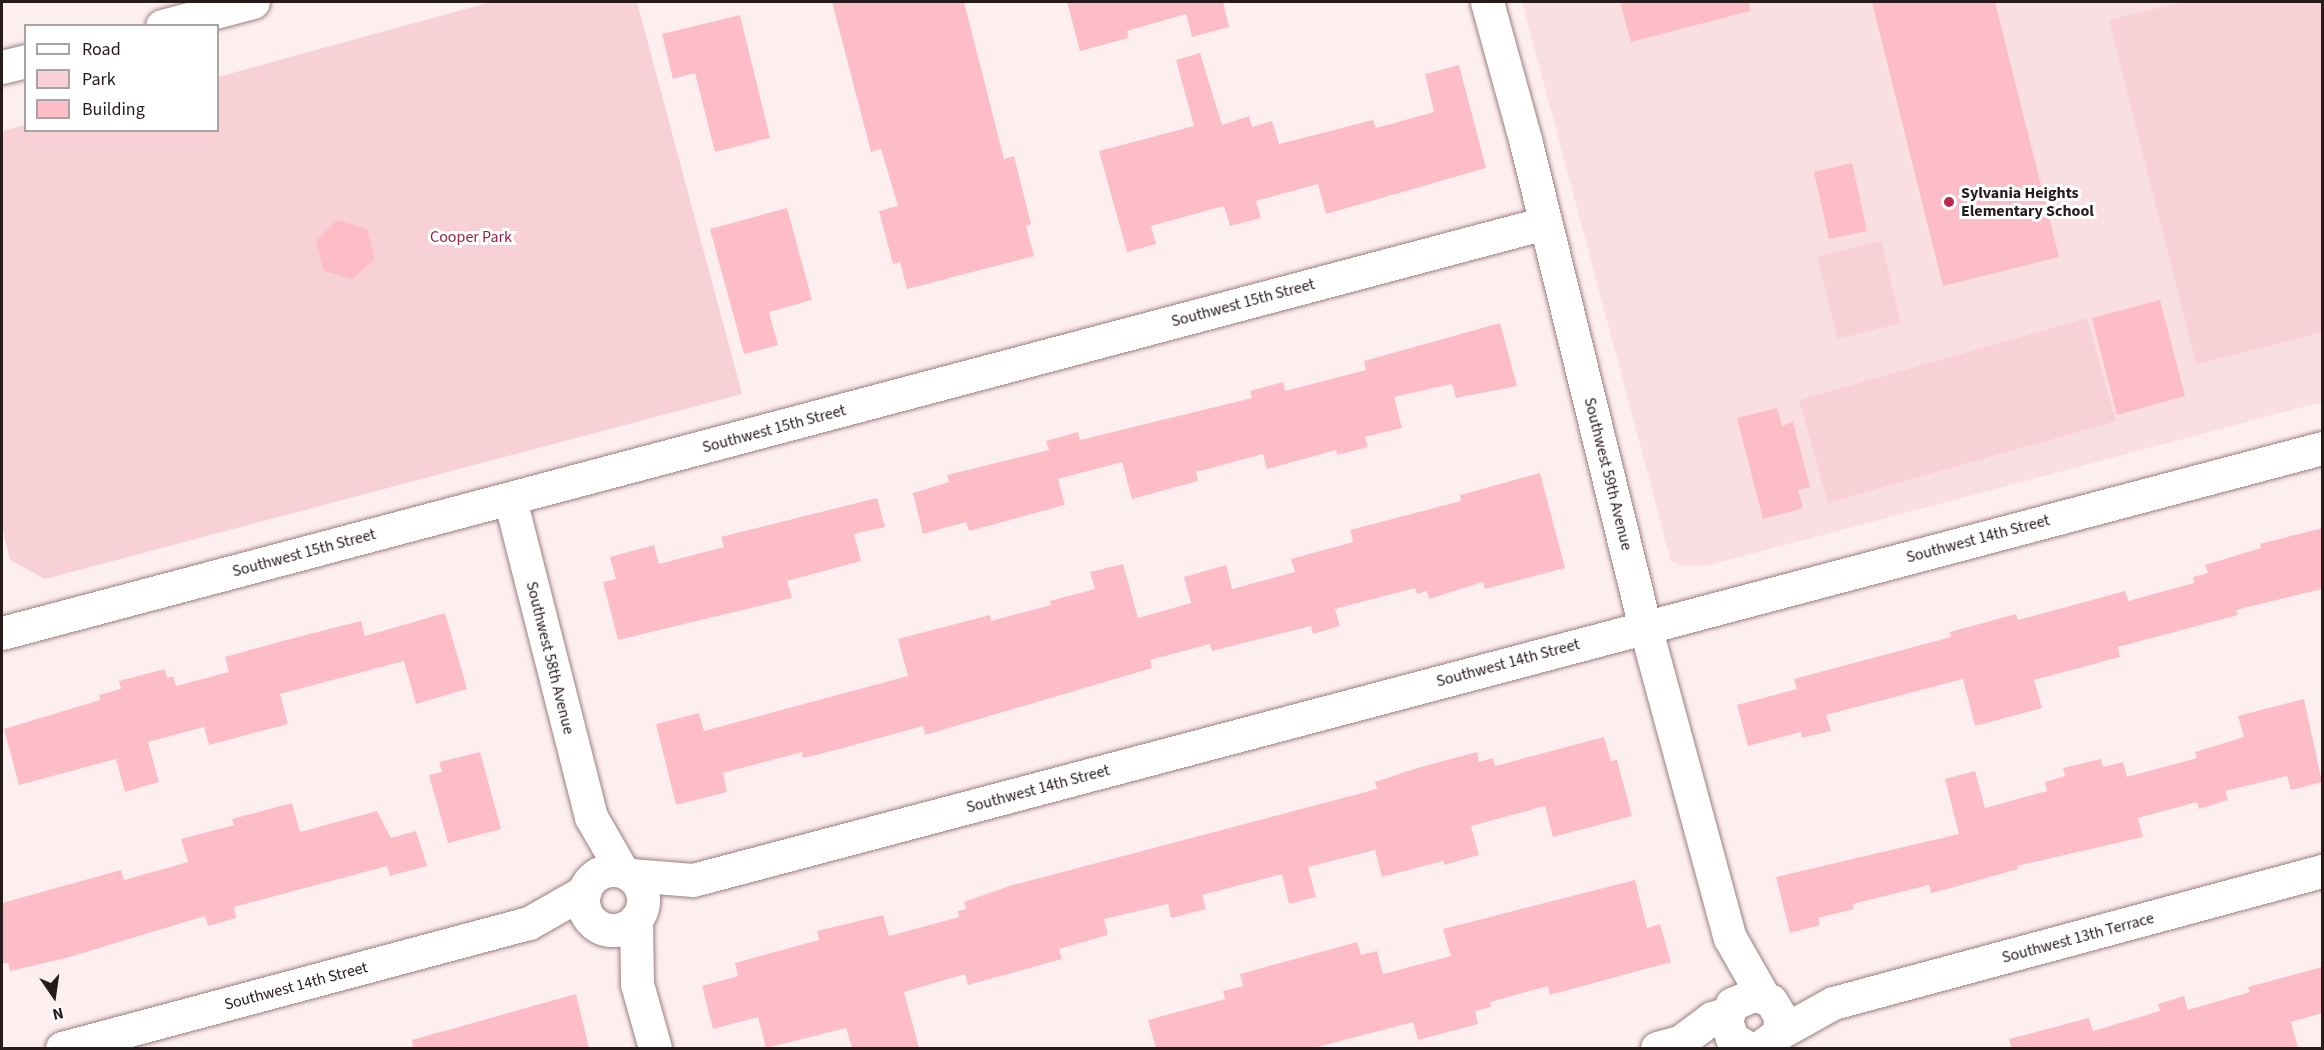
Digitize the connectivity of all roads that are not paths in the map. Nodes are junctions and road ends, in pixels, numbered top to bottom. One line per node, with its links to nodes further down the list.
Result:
1 (253, 2): 3 (street)
2 (1487, 2): 6 (street, Southwest 59th Avenue)
3 (170, 24)
4 (24, 62): 5 (street)
5 (2, 67)
6 (1545, 223): 8 (street, Southwest 15th Street); 9 (street, Southwest 59th Avenue)
7 (2322, 448): 9 (street, Southwest 14th Street)
8 (510, 499): 10 (street, Southwest 15th Street); 11 (street, Southwest 58th Avenue)
9 (1646, 626): 14 (street, Southwest 14th Street); 21 (street, Southwest 59th Avenue)
10 (2, 633)
11 (591, 817): 13 (street, Southwest 58th Avenue); 15 (street, Southwest 58th Avenue)
12 (2322, 871): 20 (street, Southwest 13th Terrace)
13 (626, 873): 14 (street, Southwest 14th Street); 15 (street); 16 (street)
14 (693, 880): 16 (street, Southwest 14th Street)
15 (587, 886): 17 (street, Southwest 14th Street); 18 (street)
16 (639, 914): 18 (street); 19 (street)
17 (529, 922): 18 (street, Southwest 14th Street); 24 (street, Southwest 14th Street)
18 (600, 926): 19 (street)
19 (638, 984): 25 (street)
20 (1833, 1003): 21 (street, Southwest 13th Terrace); 23 (street, Southwest 13th Terrace)
21 (1749, 1004): 22 (street, Southwest 13th Terrace); 23 (street); 23 (street)
22 (1669, 1045): 23 (street, Southwest 13th Terrace)
23 (1757, 1045)
24 (62, 1048)
25 (655, 1048)

